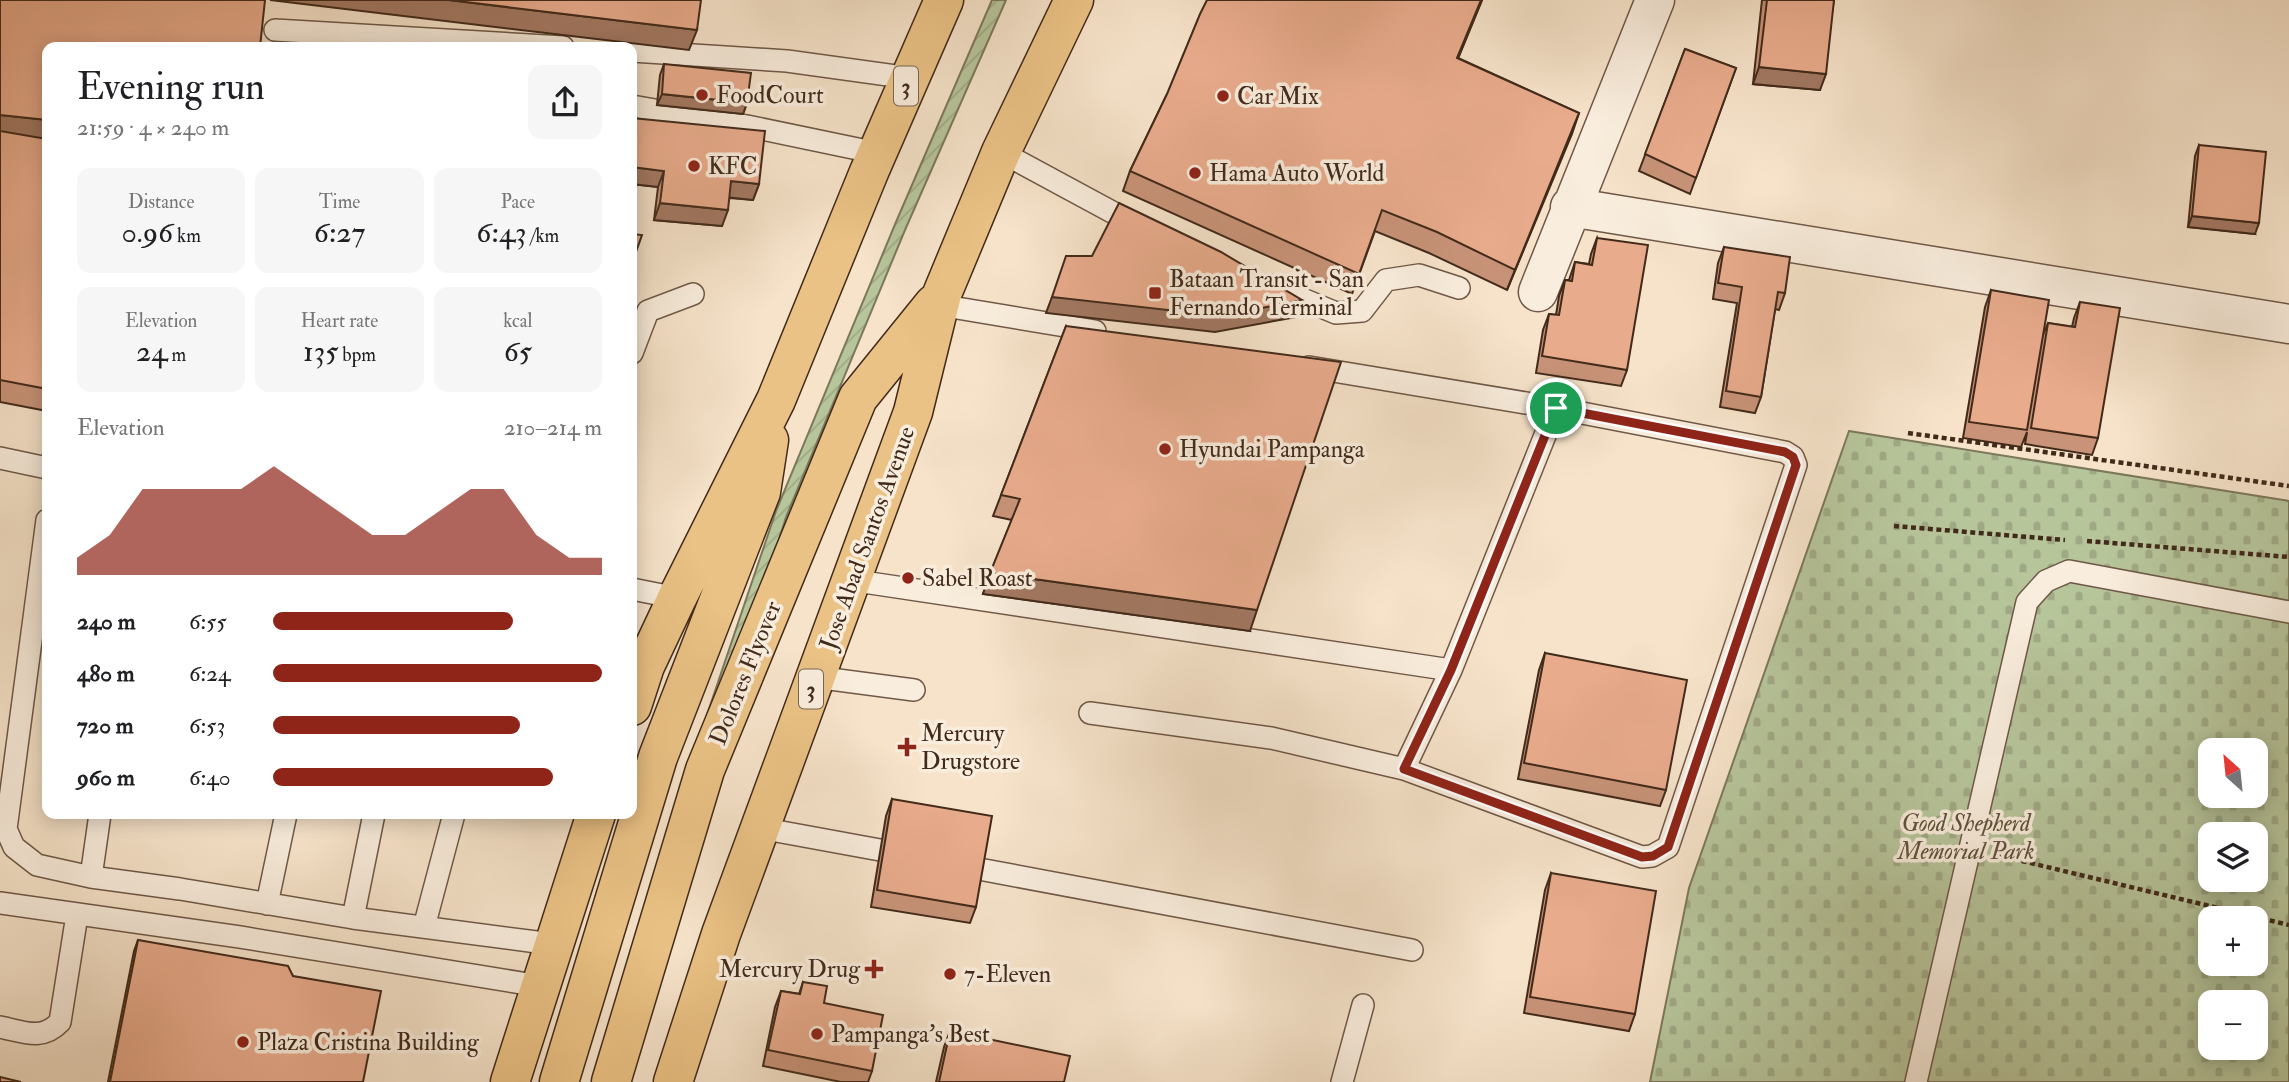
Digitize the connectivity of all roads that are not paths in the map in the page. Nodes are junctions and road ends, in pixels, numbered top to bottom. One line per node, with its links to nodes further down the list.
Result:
1 (944, 0): 7 (highway, 3)
2 (1074, 0): 9 (highway, Jose Abad Santos Avenue / 3)
3 (1655, 0): 11 (street)
4 (275, 30): 5 (lane)
5 (478, 42)
6 (637, 51): 7 (lane)
7 (910, 78): 10 (highway, 3)
8 (637, 107): 10 (lane)
9 (1001, 152): 12 (lane); 17 (highway, Jose Abad Santos Avenue / 3)
10 (877, 153): 22 (highway, 3)
11 (1570, 207): 15 (street); 18 (street)
12 (1151, 232)
13 (1254, 279): 14 (lane)
14 (1459, 288)
15 (1538, 292)
16 (693, 294): 20 (lane)
17 (940, 300): 19 (lane); 27 (highway, Jose Abad Santos Avenue / 3); 59 (highway, Dolores Flyover / 3)
18 (2289, 324)
19 (1117, 335)
20 (637, 340)
21 (1296, 364): 23 (lane)
22 (776, 400): 29 (highway, 3); 58 (highway, Dolores Flyover / 3)
23 (1556, 408): 31 (lane); 36 (lane)
24 (0, 458): 25 (lane)
25 (42, 467)
26 (42, 575): 45 (lane)
27 (850, 580): 31 (lane); 32 (highway, Jose Abad Santos Avenue / 3)
28 (637, 590): 29 (lane)
29 (677, 598): 34 (highway, 3)
30 (2289, 612): 61 (lane)
31 (1451, 670): 36 (lane)
32 (815, 677): 33 (lane); 42 (highway, Jose Abad Santos Avenue / 3)
33 (914, 690)
34 (637, 691)
35 (1090, 713): 36 (lane)
36 (1404, 769)
37 (99, 819): 45 (lane)
38 (285, 819): 47 (lane)
39 (373, 819): 49 (lane)
40 (453, 819): 50 (lane)
41 (594, 819): 51 (highway)
42 (760, 828): 43 (lane); 56 (highway, Jose Abad Santos Avenue / 3)
43 (880, 850)
44 (979, 869): 52 (lane)
45 (91, 877): 47 (lane)
46 (0, 903): 48 (lane)
47 (267, 904): 49 (lane)
48 (77, 915): 53 (lane); 55 (lane)
49 (353, 918): 50 (lane)
50 (424, 927): 51 (lane)
51 (552, 944): 53 (highway)
52 (1412, 950)
53 (540, 986): 57 (highway)
54 (1363, 1005): 60 (lane)
55 (0, 1027)
56 (678, 1081)
57 (510, 1082)
58 (559, 1082)
59 (611, 1082)
60 (1342, 1082)
61 (1916, 1082)

